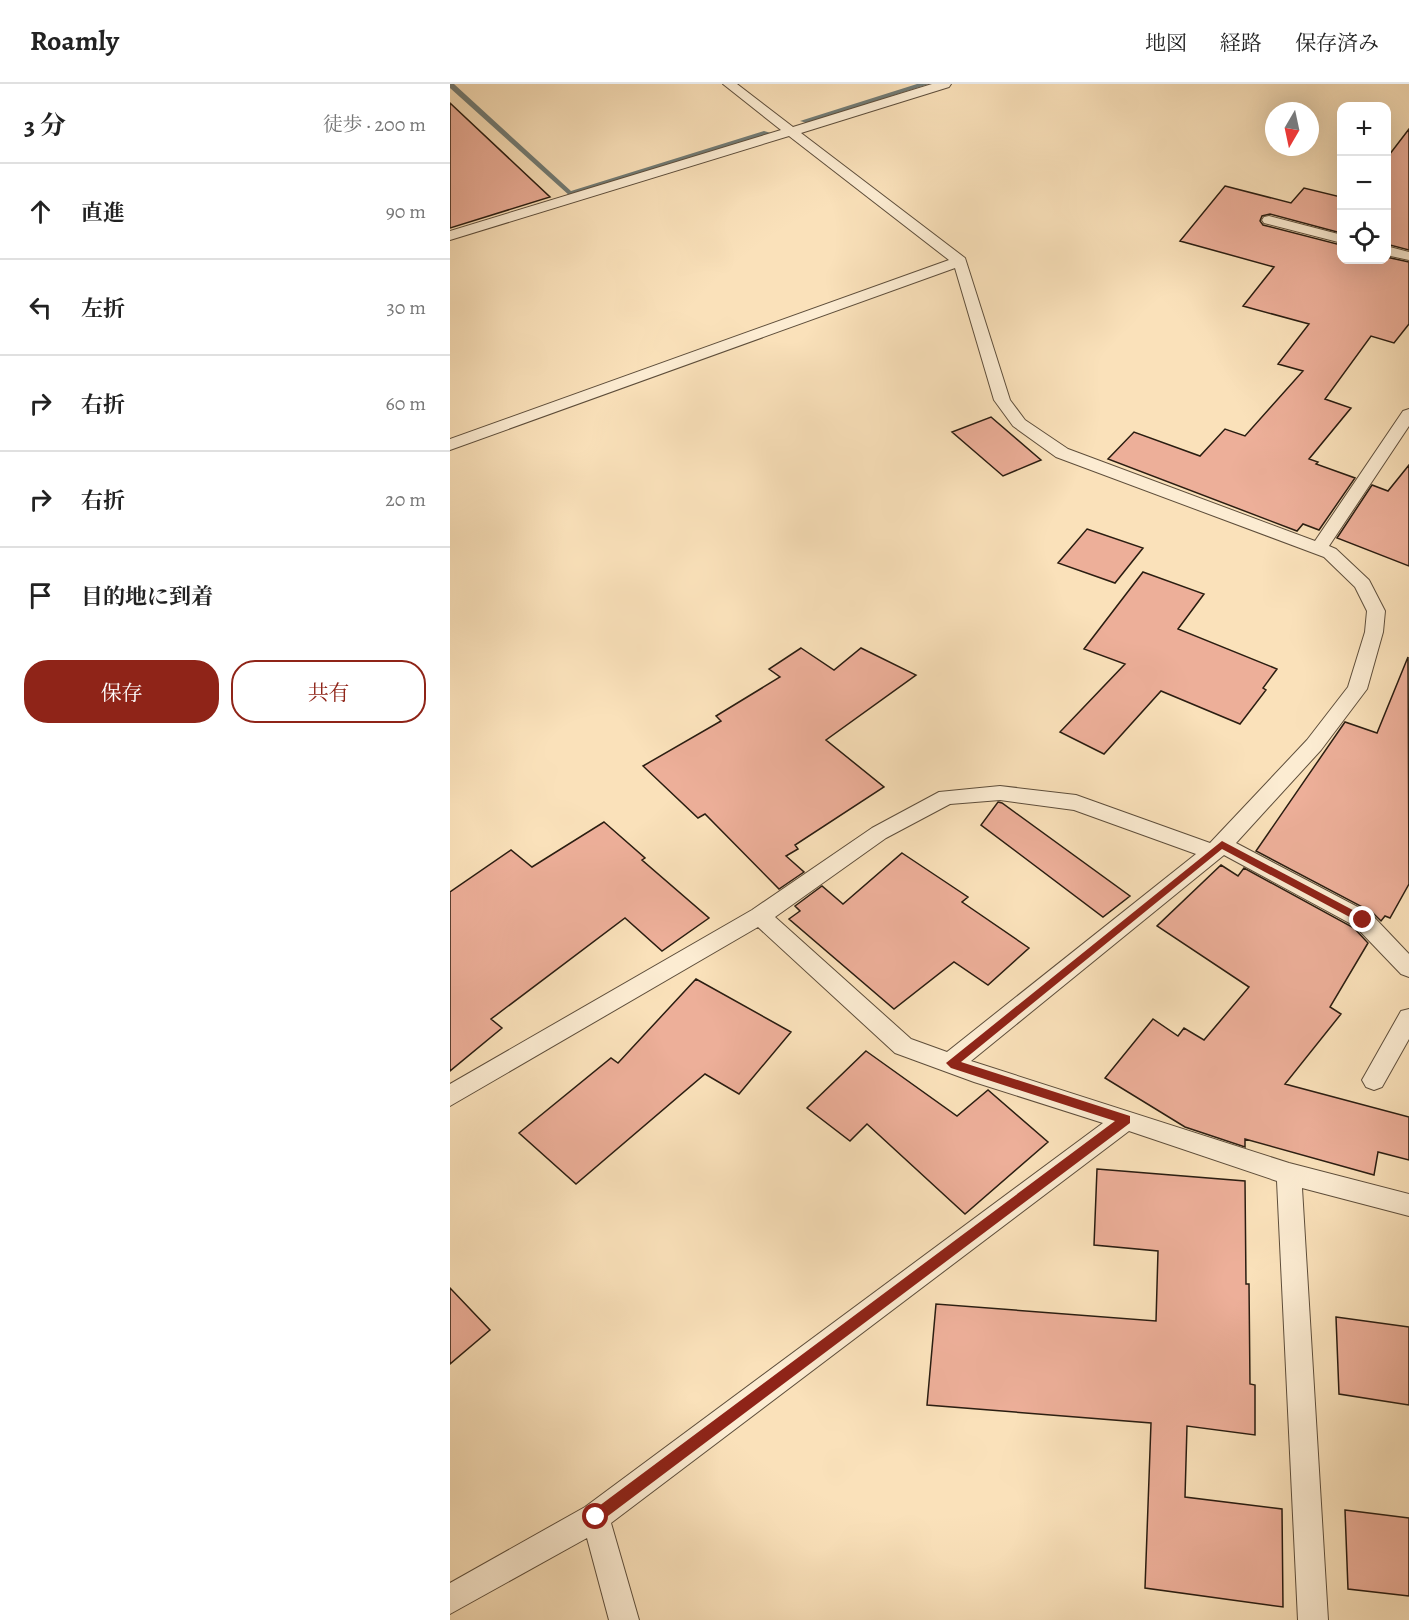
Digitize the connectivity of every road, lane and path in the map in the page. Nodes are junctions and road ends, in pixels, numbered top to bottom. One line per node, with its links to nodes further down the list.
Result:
1 (729, 84): 3 (lane)
2 (945, 84): 3 (lane)
3 (792, 132): 5 (lane); 9 (lane)
4 (1269, 220): 6 (lane)
5 (450, 236)
6 (1337, 238)
7 (1391, 251): 8 (lane)
8 (1409, 256)
9 (960, 261): 11 (lane); 12 (lane)
10 (1409, 414): 12 (lane)
11 (450, 445)
12 (1318, 549): 13 (lane)
13 (1217, 849): 14 (lane); 15 (lane); 17 (lane)
14 (760, 916): 17 (lane); 19 (lane)
15 (1409, 968)
16 (1409, 1018): 18 (lane)
17 (951, 1063): 20 (lane)
18 (1374, 1080)
19 (450, 1096)
20 (1126, 1120): 21 (lane); 23 (lane)
21 (1289, 1174): 22 (lane); 26 (lane)
22 (1409, 1205)
23 (596, 1517): 24 (lane); 25 (lane)
24 (450, 1599)
25 (624, 1620)
26 (1313, 1620)

